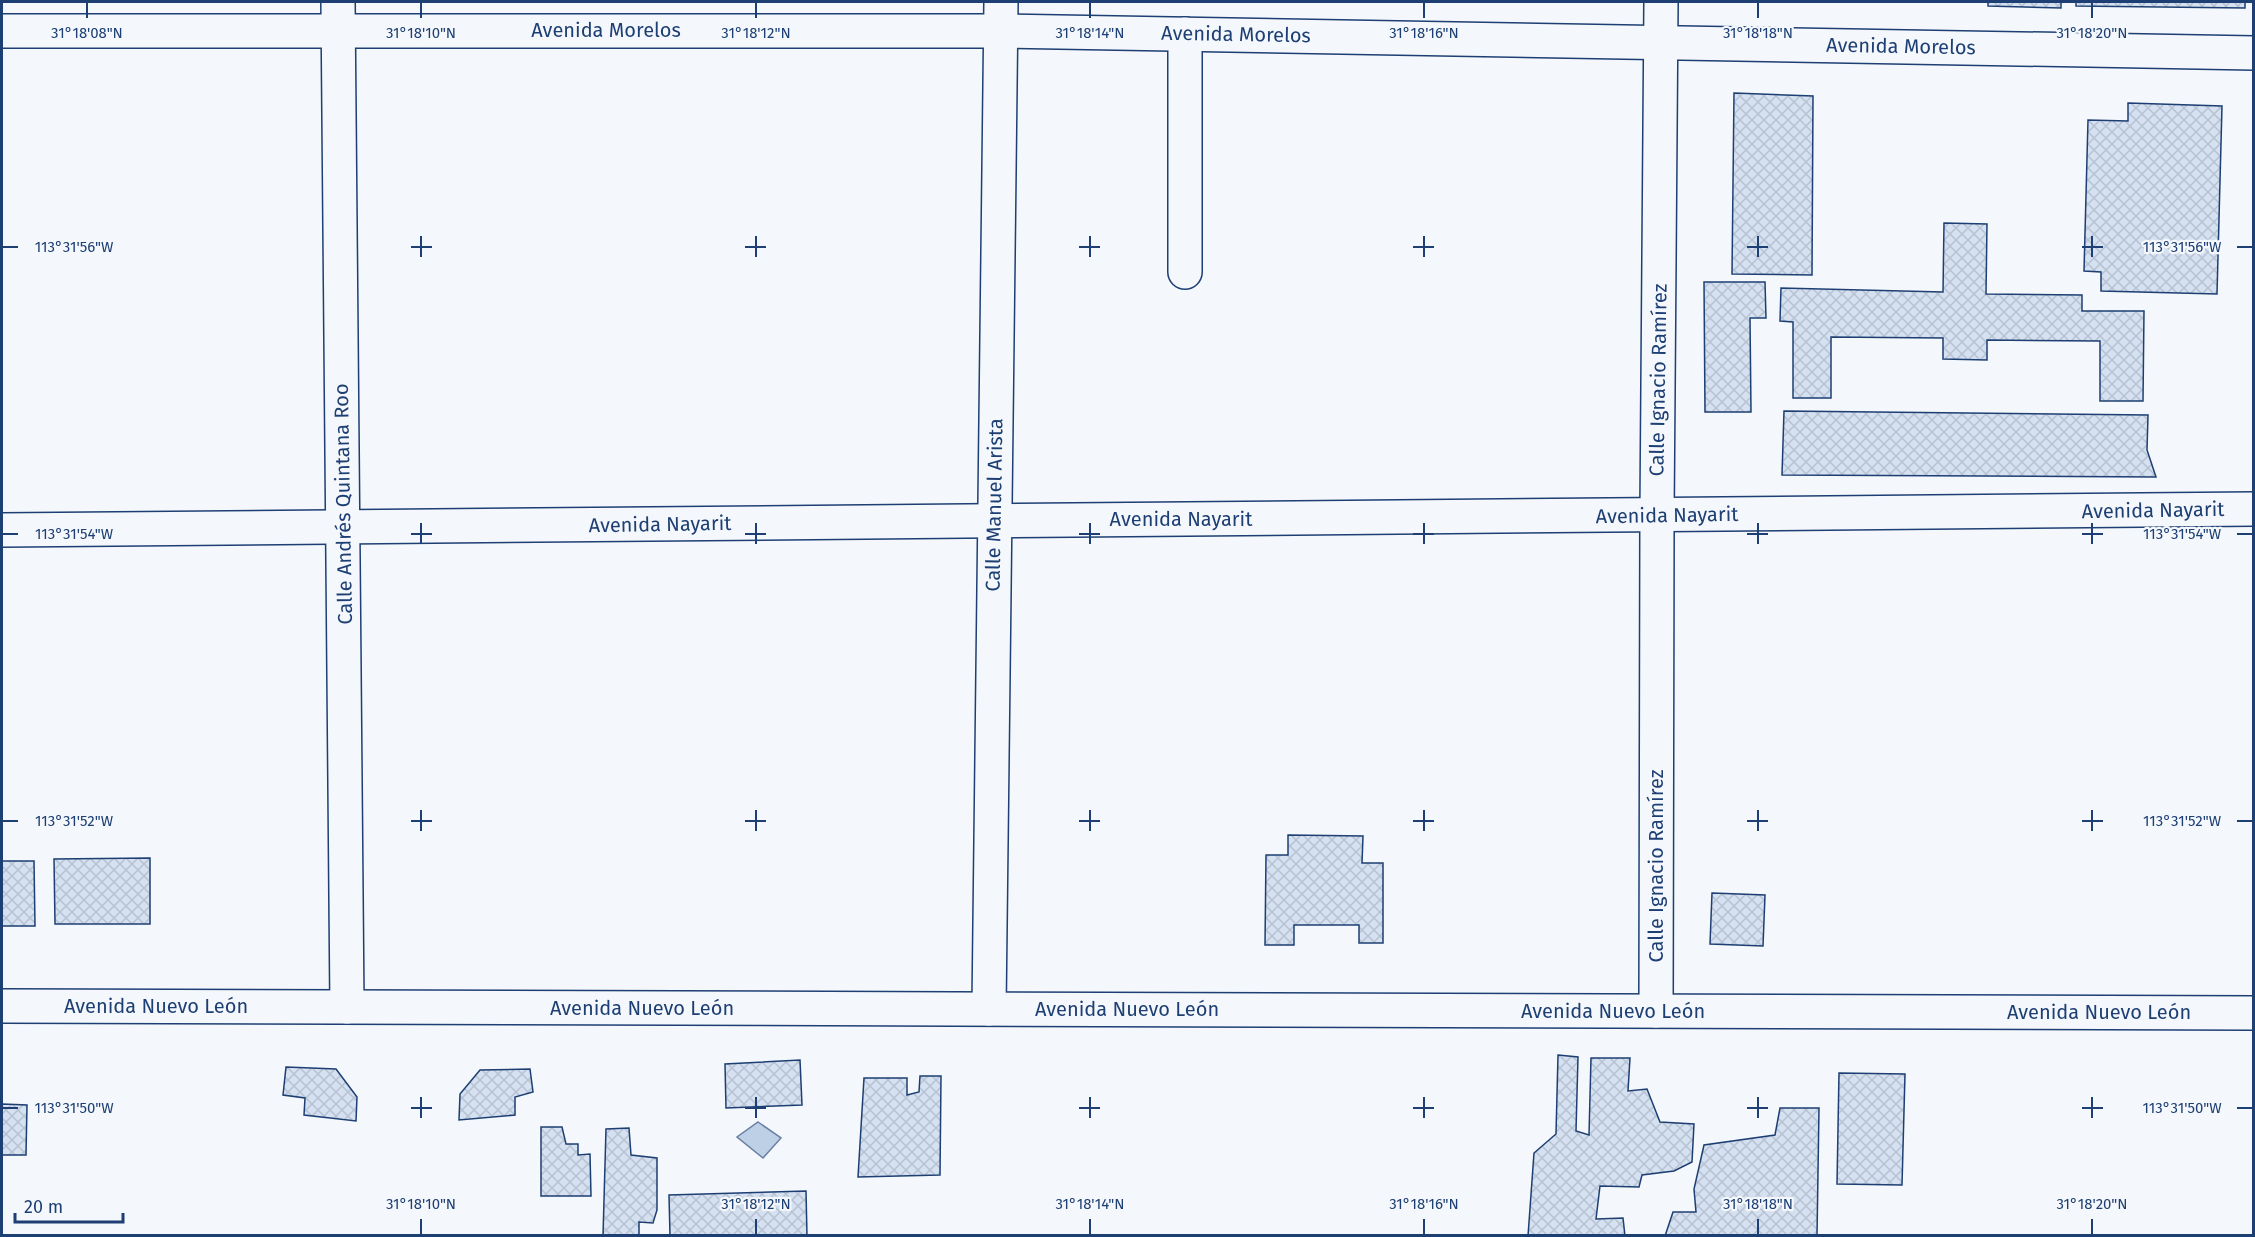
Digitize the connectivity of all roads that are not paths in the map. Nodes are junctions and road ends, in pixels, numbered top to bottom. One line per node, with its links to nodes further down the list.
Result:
1 (1661, 2): 6 (street, Calle Ignacio Ramírez)
2 (338, 16): 3 (street, Avenida Morelos); 4 (street, Avenida Morelos); 12 (street, Calle Andrés Quintana Roo)
3 (1000, 16): 5 (street, Avenida Morelos); 11 (street, Calle Manuel Arista)
4 (2, 31)
5 (1185, 34): 6 (street, Avenida Morelos); 8 (street)
6 (1661, 42): 7 (street, Avenida Morelos); 10 (street, Calle Ignacio Ramírez)
7 (2253, 53)
8 (1185, 272)
9 (2253, 509): 10 (street, Avenida Nayarit)
10 (1657, 515): 11 (street, Avenida Nayarit); 17 (street, Calle Ignacio Ramírez)
11 (994, 521): 12 (street, Avenida Nayarit); 16 (street, Calle Manuel Arista)
12 (343, 527): 13 (street, Avenida Nayarit); 15 (street, Calle Andrés Quintana Roo)
13 (2, 530)
14 (2, 1006): 15 (street, Avenida Nuevo León)
15 (347, 1007): 16 (street, Avenida Nuevo León)
16 (989, 1009): 17 (street, Avenida Nuevo León)
17 (1656, 1011): 18 (street, Avenida Nuevo León)
18 (2253, 1013)

